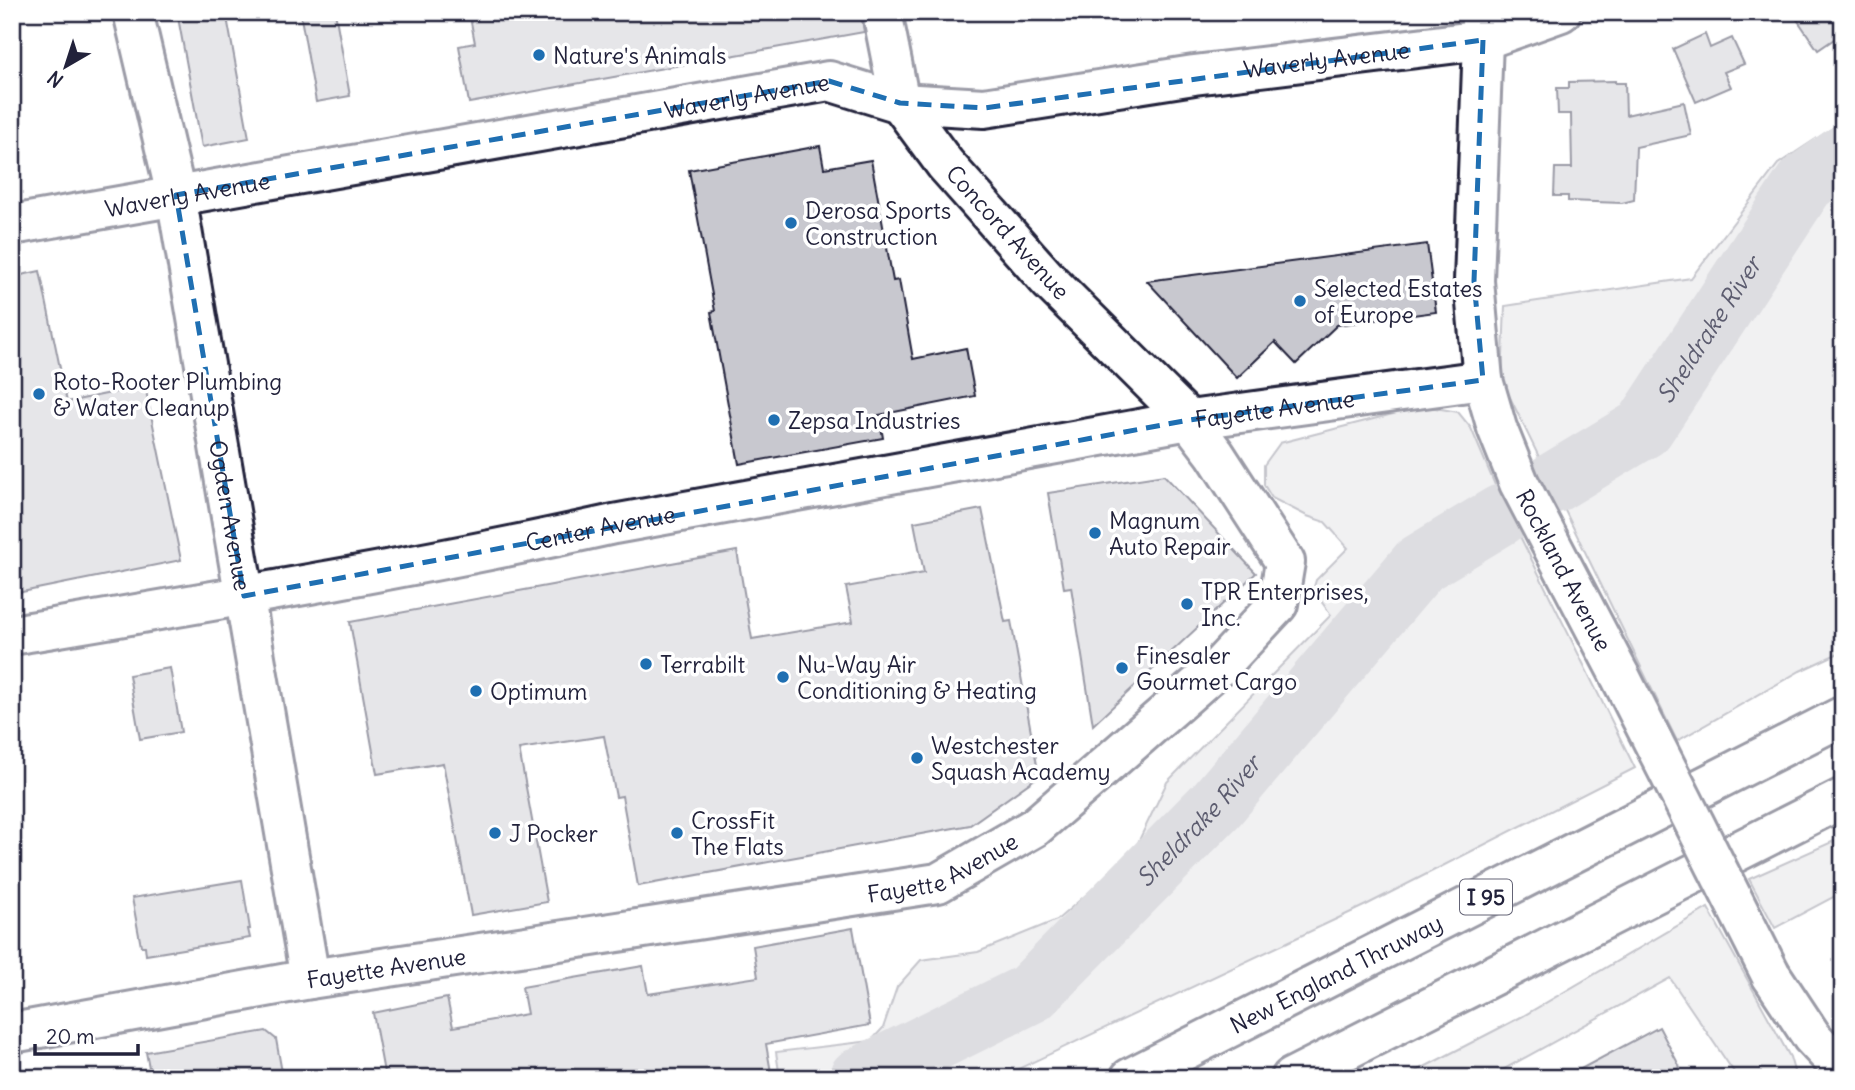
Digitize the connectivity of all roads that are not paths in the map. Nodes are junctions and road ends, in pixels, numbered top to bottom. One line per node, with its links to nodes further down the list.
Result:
1 (133, 12): 6 (main road, Ogden Avenue)
2 (882, 12): 5 (main road, Concord Avenue)
3 (1561, 12): 4 (main road, Waverly Avenue)
4 (1481, 26): 5 (main road, Waverly Avenue); 8 (main road, Rockland Avenue)
5 (900, 103): 6 (main road, Waverly Avenue); 9 (main road, Concord Avenue)
6 (176, 195): 7 (main road, Waverly Avenue); 10 (main road, Ogden Avenue)
7 (12, 225)
8 (1483, 380): 9 (main road, Fayette Avenue); 16 (main road, Rockland Avenue, bridge)
9 (1189, 420): 10 (main road, Center Avenue); 14 (main road, Fayette Avenue)
10 (244, 596): 11 (main road, Center Avenue); 14 (main road, Ogden Avenue)
11 (12, 635)
12 (1843, 716): 17 (main road, New England Thruway / I 95)
13 (1843, 798): 18 (main road)
14 (310, 979): 15 (main road, Fayette Avenue)
15 (12, 1033)
16 (1843, 1070)
17 (1130, 1078)
18 (1291, 1078)

